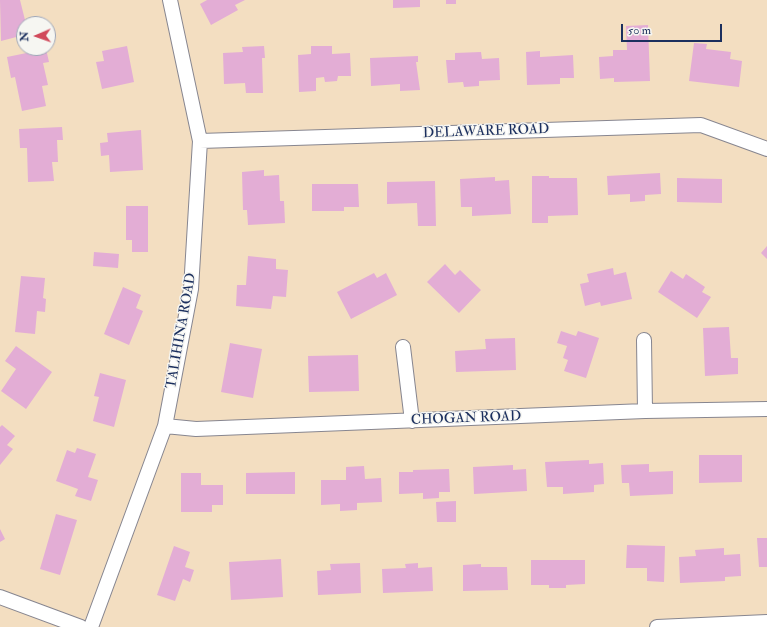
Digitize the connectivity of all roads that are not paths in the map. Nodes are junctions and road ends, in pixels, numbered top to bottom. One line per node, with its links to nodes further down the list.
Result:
1 (170, 0): 2 (street, TALIHINA ROAD)
2 (200, 141): 3 (street, DELAWARE ROAD); 9 (street, TALIHINA ROAD)
3 (767, 148)
4 (644, 340): 7 (street)
5 (404, 347): 8 (street)
6 (767, 409): 7 (street, CHOGAN ROAD)
7 (644, 411): 8 (street, CHOGAN ROAD)
8 (412, 421): 9 (street, CHOGAN ROAD)
9 (165, 426): 13 (street, TALIHINA ROAD)
10 (0, 597): 12 (street)
11 (767, 622): 14 (street)
12 (81, 627)
13 (91, 627)
14 (657, 627)

